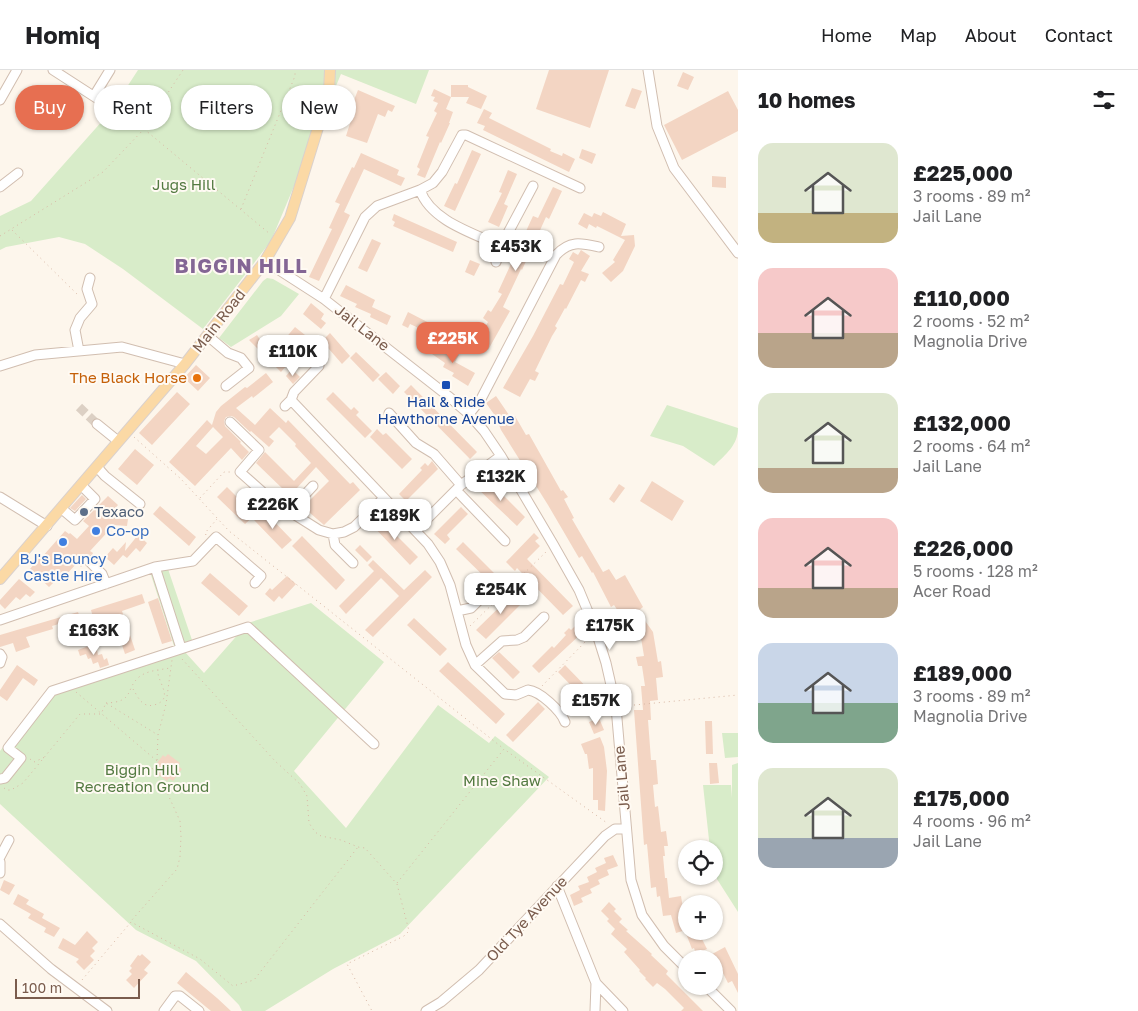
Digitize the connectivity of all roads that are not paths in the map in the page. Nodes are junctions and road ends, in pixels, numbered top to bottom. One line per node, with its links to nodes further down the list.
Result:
1 (17, 70): 6 (street)
2 (52, 70): 3 (street)
3 (110, 70)
4 (330, 70): 15 (main road, Main Road)
5 (648, 70): 14 (street)
6 (0, 100)
7 (18, 173): 9 (street)
8 (533, 186): 12 (street)
9 (0, 187)
10 (580, 188): 11 (street)
11 (420, 190): 12 (street); 18 (street)
12 (501, 246): 16 (street)
13 (599, 247): 26 (street)
14 (738, 253)
15 (265, 261): 18 (street, Jail Lane); 19 (main road, Main Road)
16 (496, 262)
17 (90, 278): 20 (street)
18 (324, 299): 26 (street, Jail Lane)
19 (208, 336): 22 (main road, Main Road); 24 (street)
20 (79, 351): 22 (street); 23 (street)
21 (316, 359): 36 (street)
22 (185, 364): 29 (main road, Main Road)
23 (0, 366)
24 (226, 386)
25 (388, 413): 34 (street)
26 (469, 414): 30 (street, Jail Lane)
27 (230, 422): 39 (street)
28 (97, 424): 29 (street)
29 (118, 441): 31 (main road, Main Road)
30 (501, 456): 34 (street); 61 (street, Jail Lane)
31 (97, 467): 32 (main road, Main Road); 37 (street)
32 (81, 486): 38 (main road, Main Road); 38 (street)
33 (313, 486): 39 (street)
34 (459, 487): 41 (street); 43 (street)
35 (0, 498): 40 (street)
36 (384, 498): 41 (street); 42 (street)
37 (140, 504)
38 (62, 509): 40 (main road, Main Road)
39 (292, 514): 42 (street)
40 (47, 526): 47 (main road, Main Road)
41 (416, 530): 51 (street)
42 (333, 534): 45 (street)
43 (505, 541)
44 (88, 560): 48 (street)
45 (353, 563)
46 (155, 567): 48 (street); 49 (street); 54 (street)
47 (1, 576)
48 (106, 584): 53 (street)
49 (255, 584)
50 (480, 600): 51 (street)
51 (457, 611): 57 (street)
52 (544, 617): 57 (street)
53 (0, 620)
54 (181, 648): 59 (street); 60 (street)
55 (0, 654): 56 (street)
56 (0, 663)
57 (475, 664): 58 (street)
58 (565, 722)
59 (374, 744)
60 (0, 779)
61 (626, 829): 66 (street, Old Tye Avenue); 68 (street, Jail Lane)
62 (9, 840): 63 (street)
63 (0, 858)
64 (0, 862): 65 (street)
65 (0, 873)
66 (557, 886): 69 (street); 74 (street, Old Tye Avenue)
67 (0, 924): 71 (street)
68 (678, 960)
69 (596, 983): 75 (street); 76 (street)
70 (715, 995): 77 (street)
71 (103, 1010)
72 (164, 1011): 73 (street)
73 (199, 1011)
74 (426, 1011)
75 (595, 1011)
76 (623, 1011)
77 (731, 1011)

